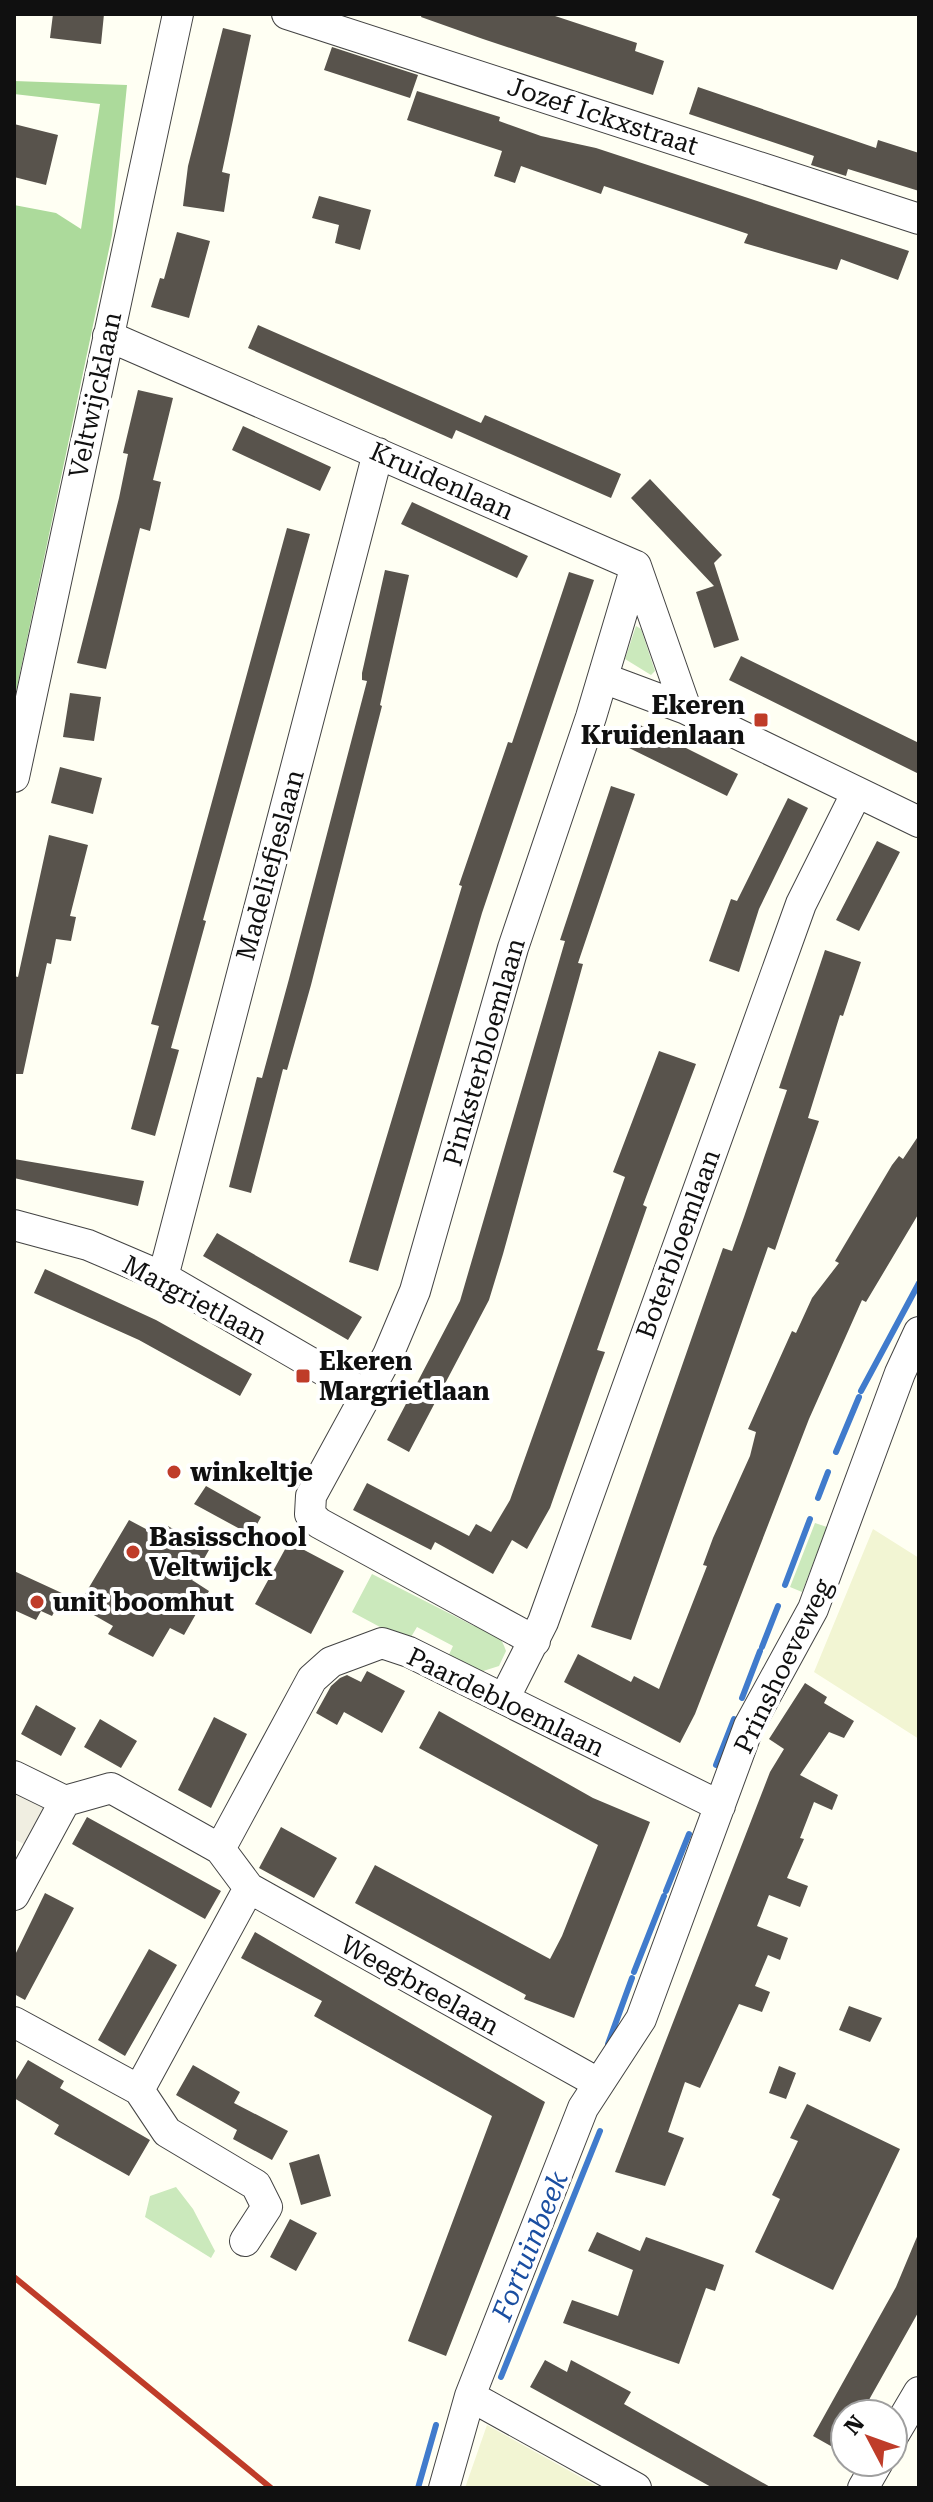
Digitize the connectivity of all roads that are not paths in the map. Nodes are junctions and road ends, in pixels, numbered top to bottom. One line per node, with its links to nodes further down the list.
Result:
1 (178, 14): 4 (street, Veltwijcklaan)
2 (287, 14): 3 (street, Jozef Ickxstraat)
3 (919, 219)
4 (108, 336): 5 (street, Kruidenlaan); 9 (street, Veltwijcklaan)
5 (378, 453): 6 (street, Kruidenlaan); 13 (street, Madeliefjeslaan)
6 (636, 566): 7 (street, Pinksterbloemlaan); 8 (street)
7 (603, 678): 8 (street); 15 (street, Pinksterbloemlaan)
8 (686, 709): 10 (street)
9 (14, 777)
10 (857, 792): 11 (street); 16 (street, Boterbloemlaan)
11 (919, 822)
12 (14, 1225): 13 (street, Margrietlaan)
13 (163, 1277): 15 (street, Margrietlaan)
14 (919, 1332): 20 (street, Prinshoeveweg)
15 (368, 1396): 16 (street, Pinksterbloemlaan)
16 (535, 1641): 17 (street, Boterbloemlaan)
17 (504, 1699): 20 (street, Paardebloemlaan); 21 (street, Paardebloemlaan)
18 (14, 1776): 19 (street)
19 (65, 1801): 21 (street, Weegbreelaan); 22 (street)
20 (711, 1803): 26 (street, Prinshoeveweg)
21 (220, 1849): 23 (street, Weegbreelaan)
22 (23, 1855): 24 (street)
23 (249, 1888): 26 (street, Weegbreelaan); 27 (street)
24 (14, 1895)
25 (14, 2022): 27 (street)
26 (595, 2082): 29 (street, Prinshoeveweg)
27 (139, 2090): 28 (street)
28 (245, 2241)
29 (470, 2396): 30 (street, Prinshoeveweg); 31 (street)
30 (444, 2488)
31 (636, 2488)

